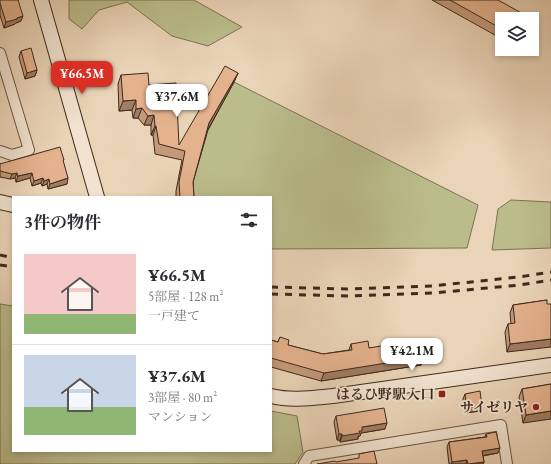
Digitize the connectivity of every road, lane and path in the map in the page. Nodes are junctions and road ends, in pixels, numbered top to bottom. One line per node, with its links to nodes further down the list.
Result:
1 (41, 0): 4 (main road)
2 (0, 53): 3 (street)
3 (0, 151)
4 (97, 196)
5 (0, 202): 6 (main road)
6 (12, 205)
7 (551, 365): 8 (main road)
8 (272, 396)
9 (304, 464): 10 (street)
10 (507, 464)

